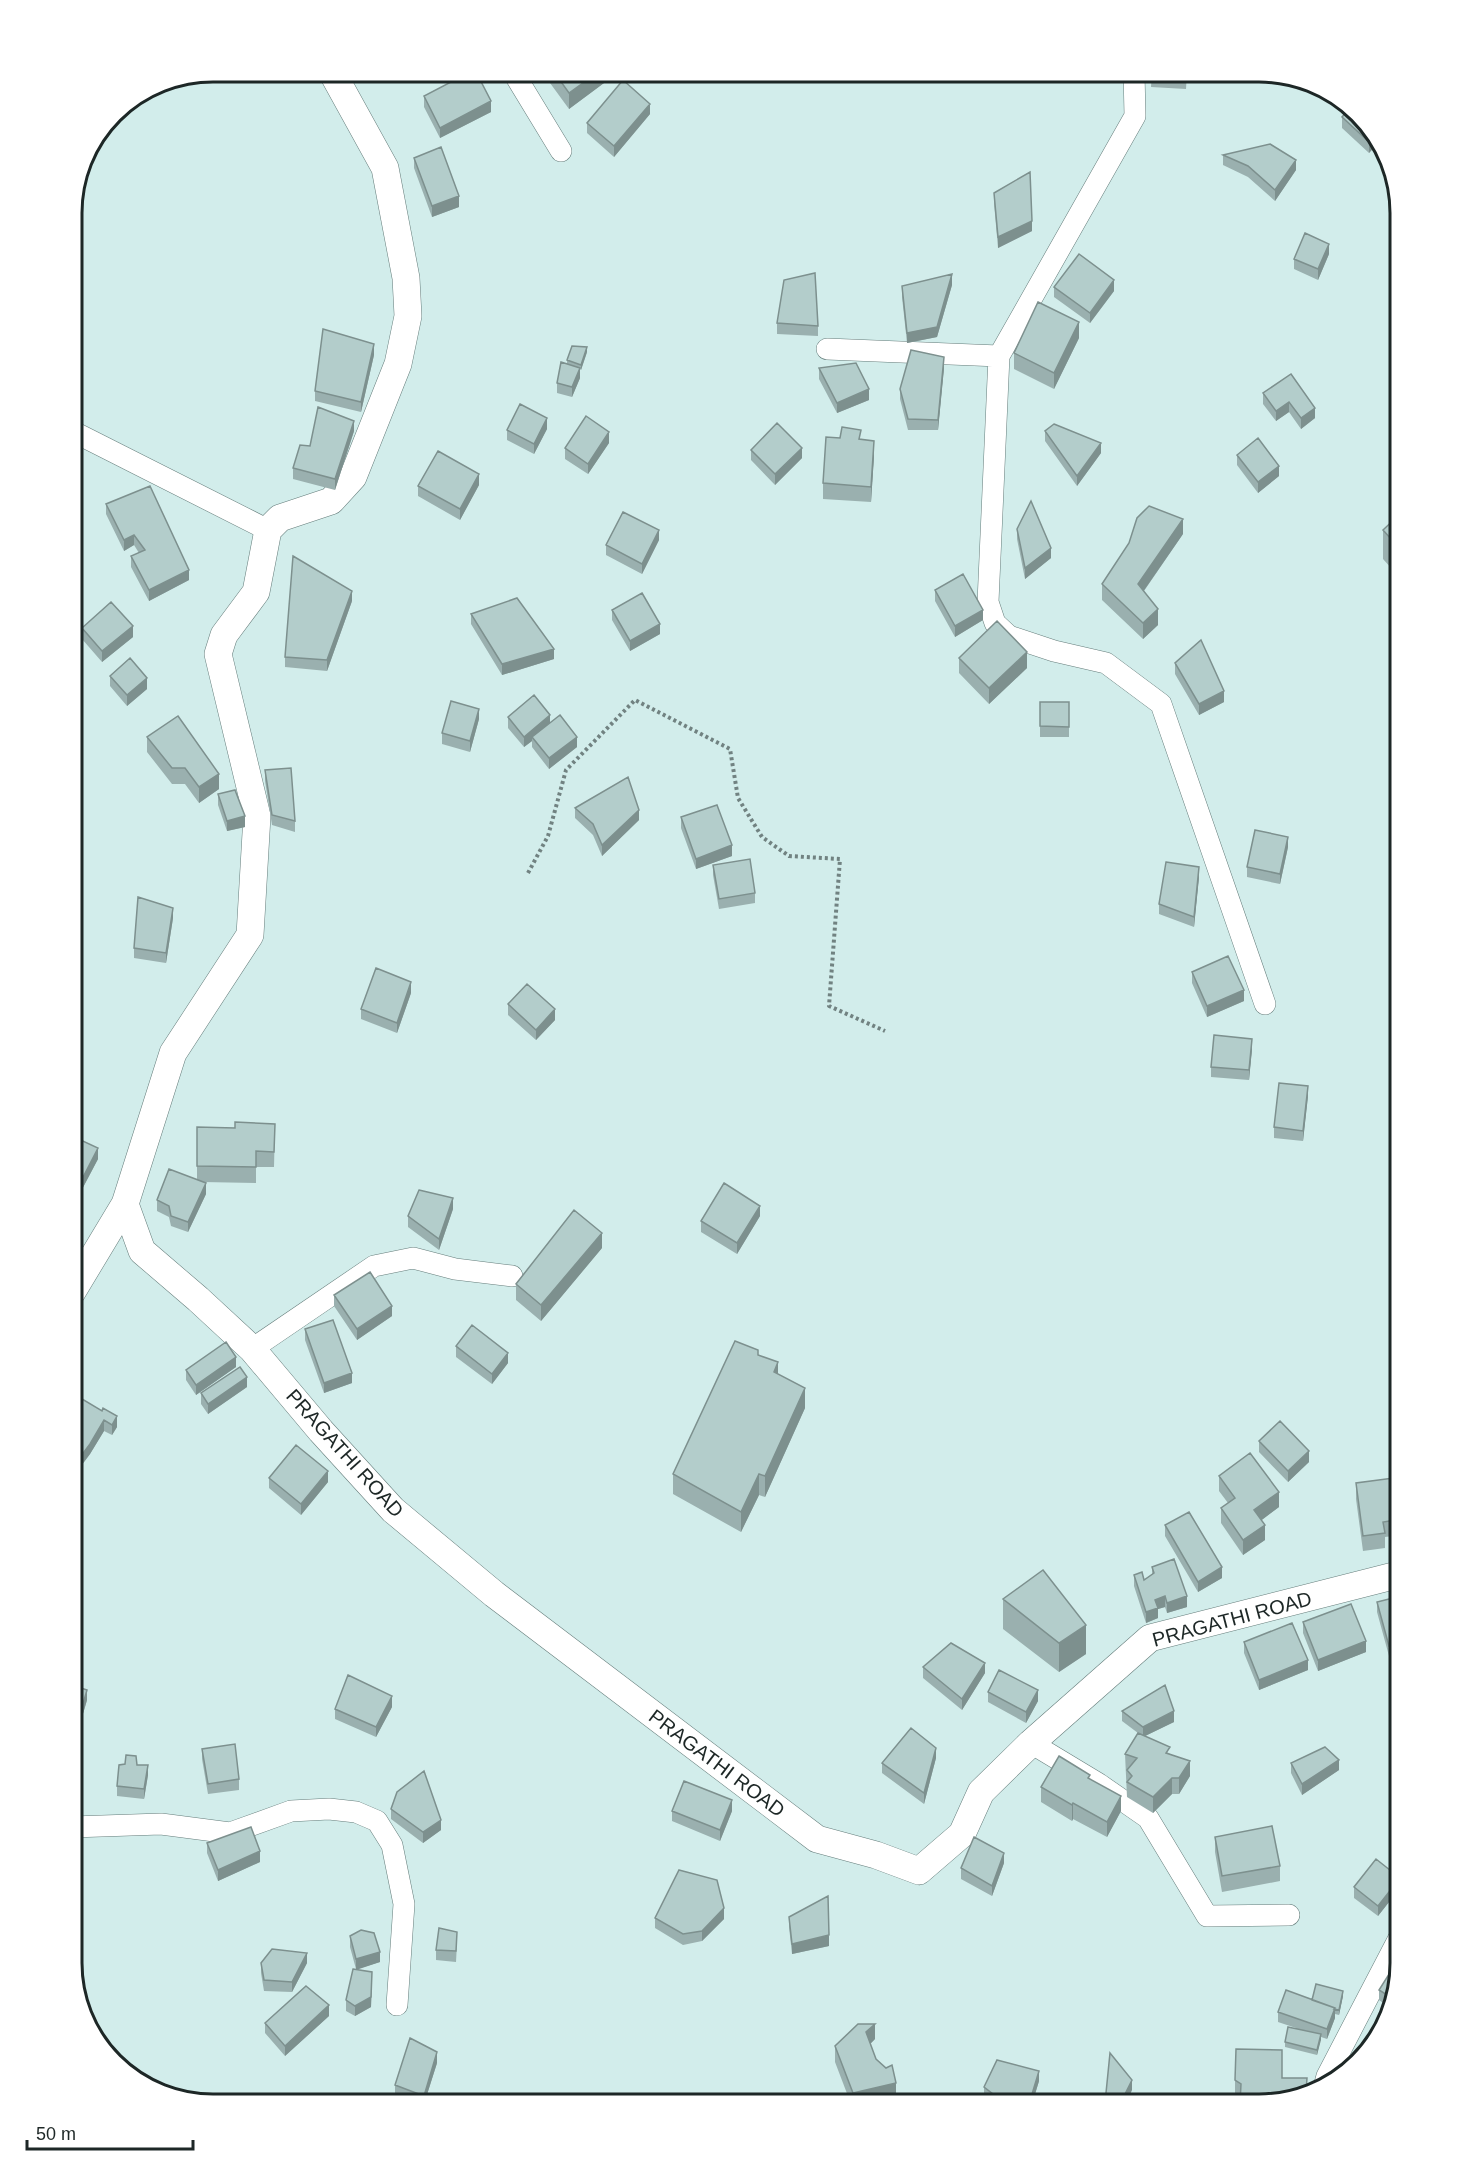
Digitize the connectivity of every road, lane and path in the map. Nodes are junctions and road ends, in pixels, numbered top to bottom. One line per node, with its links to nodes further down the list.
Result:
1 (338, 83): 8 (street)
2 (520, 83): 4 (street)
3 (1134, 83): 6 (street)
4 (561, 151)
5 (827, 349): 6 (street)
6 (999, 356): 10 (street)
7 (83, 436): 8 (street)
8 (268, 530): 12 (street)
9 (528, 873): 11 (path)
10 (1265, 1004)
11 (885, 1031)
12 (125, 1204): 13 (street); 15 (street, PRAGATHI ROAD)
13 (82, 1275)
14 (512, 1276): 15 (street)
15 (252, 1349): 17 (street, PRAGATHI ROAD)
16 (1390, 1577): 17 (street, PRAGATHI ROAD)
17 (1031, 1743): 19 (street)
18 (82, 1827): 21 (street)
19 (1289, 1916)
20 (1390, 1955): 22 (street)
21 (397, 2005)
22 (1328, 2074)

